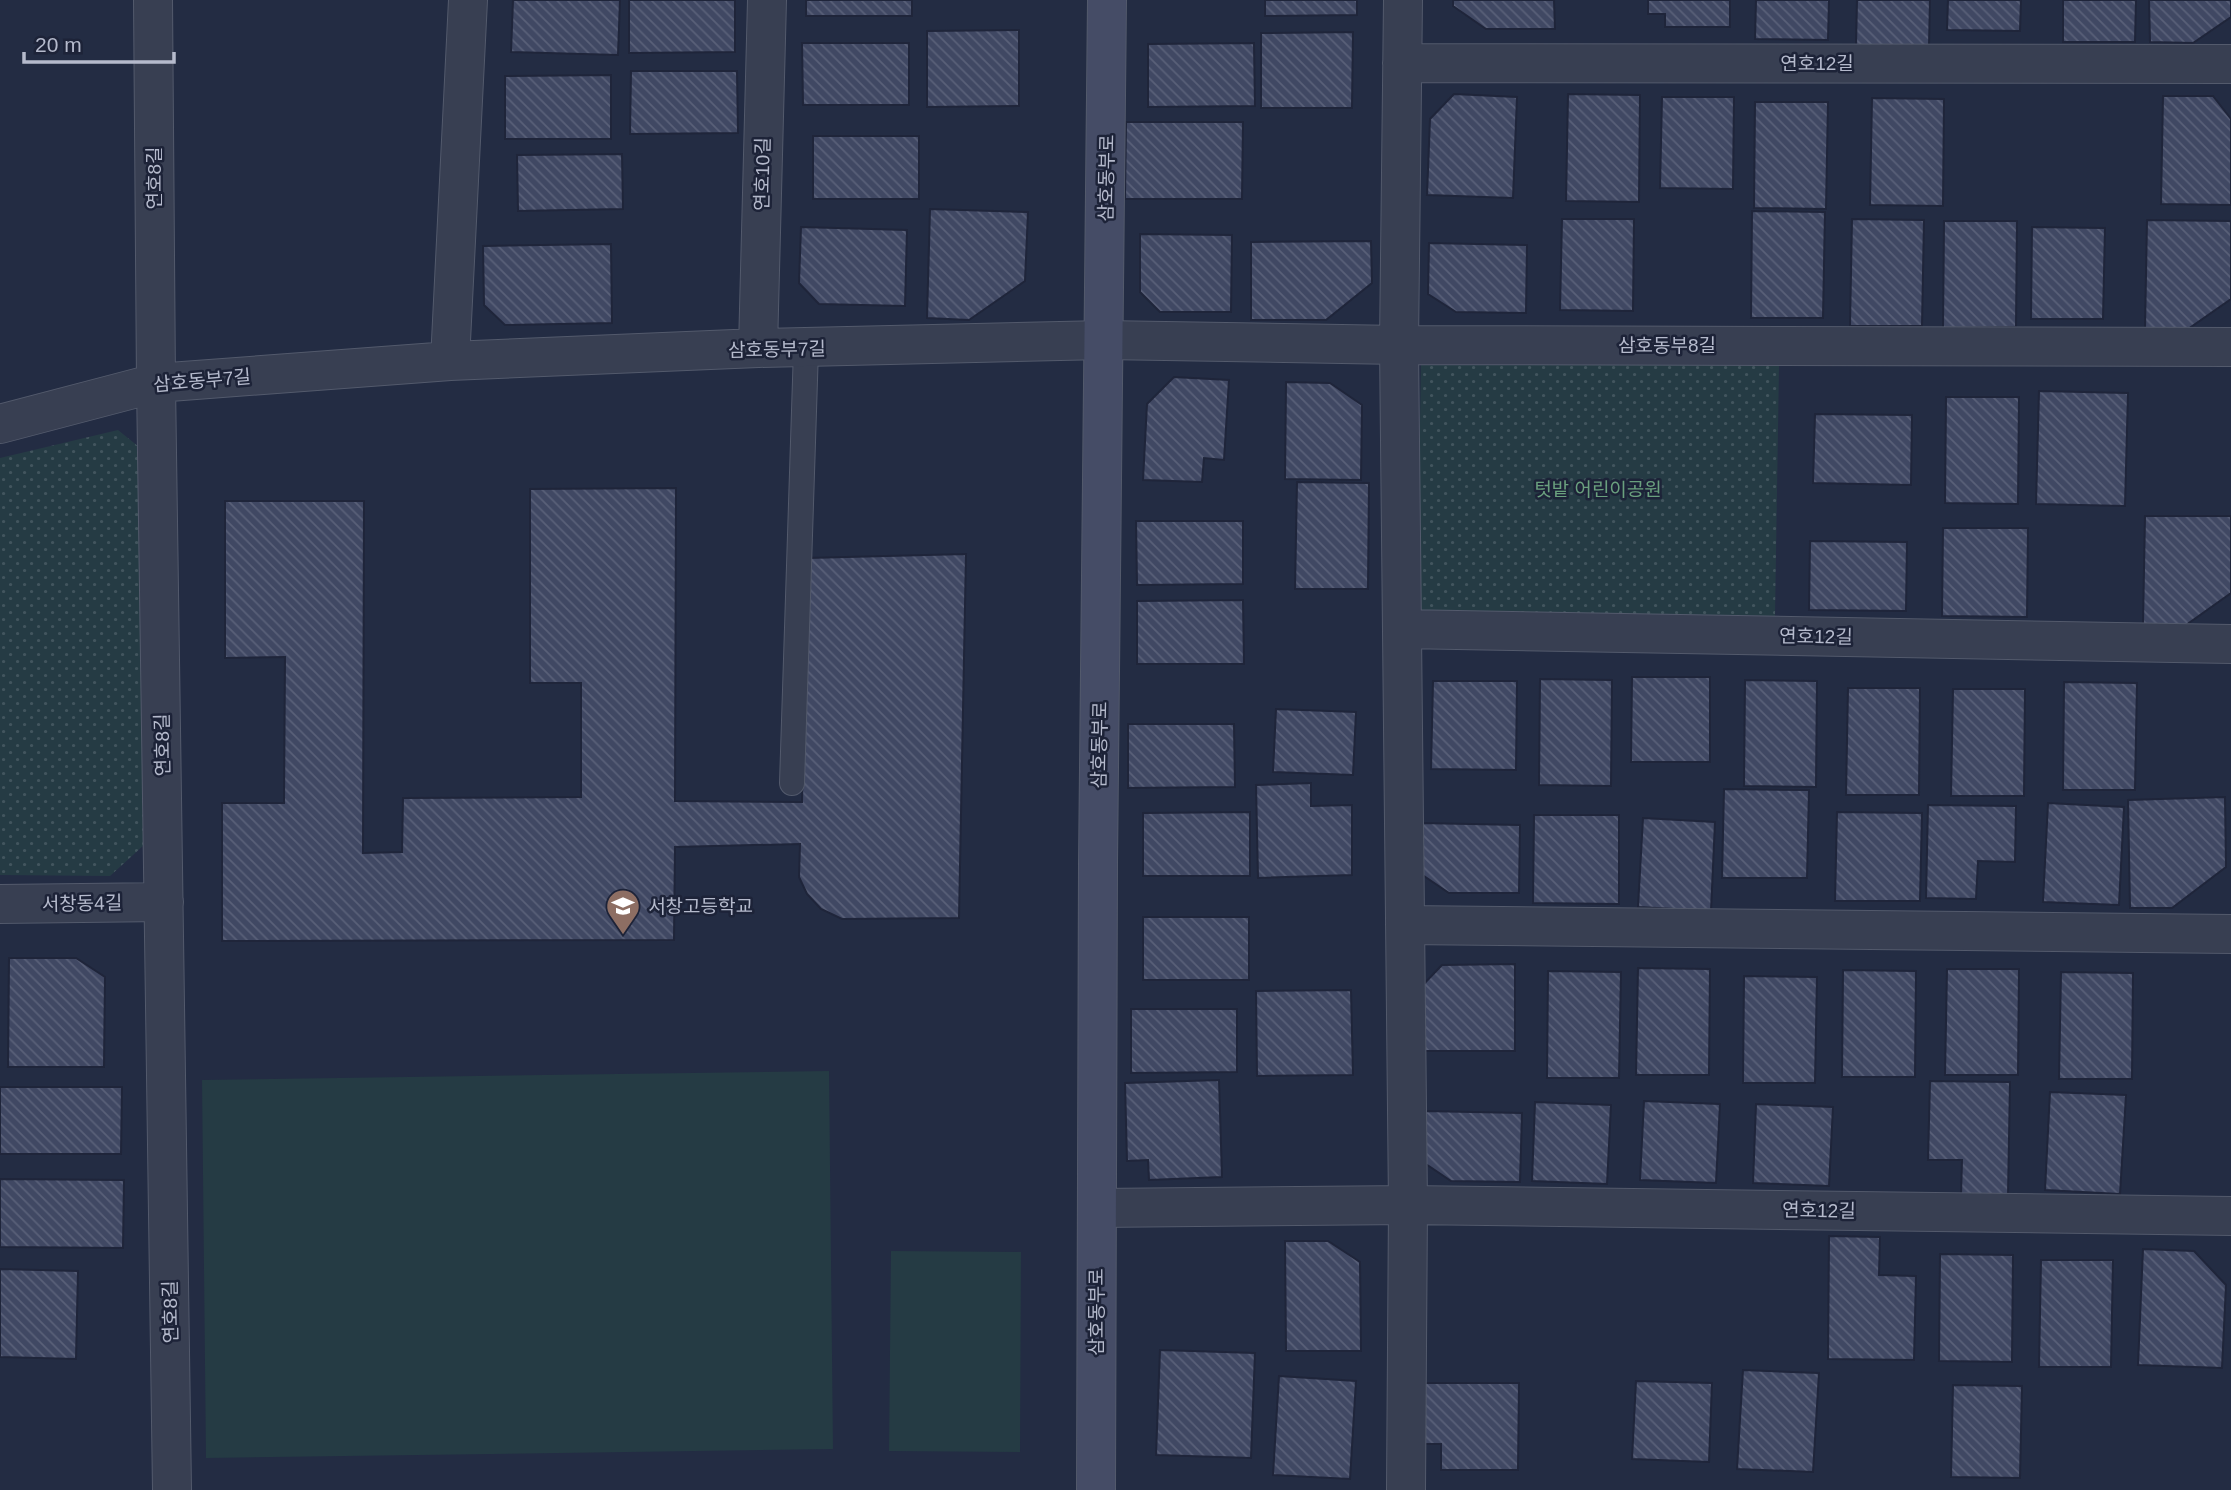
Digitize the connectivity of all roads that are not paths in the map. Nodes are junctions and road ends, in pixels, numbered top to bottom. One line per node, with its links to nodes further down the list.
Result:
1 (153, 0): 14 (street, 연호8길)
2 (468, 0): 13 (street)
3 (767, 0): 11 (street, 연호10길)
4 (1107, 0): 8 (street, 삼호동부로)
5 (1403, 0): 6 (street)
6 (1402, 63): 7 (street, 연호12길); 9 (street)
7 (2231, 64)
8 (1104, 340): 9 (street, 삼호동부8길); 12 (street, 삼호동부7길); 24 (street, 삼호동부로)
9 (1399, 345): 10 (street, 삼호동부8길); 16 (street)
10 (2231, 347)
11 (758, 348): 12 (street, 삼호동부7길); 13 (street, 삼호동부7길)
12 (806, 349): 18 (lane)
13 (450, 360): 14 (street, 삼호동부7길)
14 (156, 383): 15 (street, 삼호동부7길); 19 (street, 연호8길)
15 (0, 424)
16 (1402, 629): 17 (street, 연호12길); 21 (street)
17 (2231, 644)
18 (792, 783)
19 (164, 902): 20 (street, 서창동4길); 26 (street, 연호8길)
20 (0, 904)
21 (1405, 925): 22 (street); 23 (street)
22 (2231, 934)
23 (1408, 1205): 24 (street, 연호12길); 25 (street, 연호12길); 28 (street)
24 (1097, 1208): 27 (street, 삼호동부로)
25 (2231, 1216)
26 (172, 1490)
27 (1096, 1490)
28 (1406, 1490)

